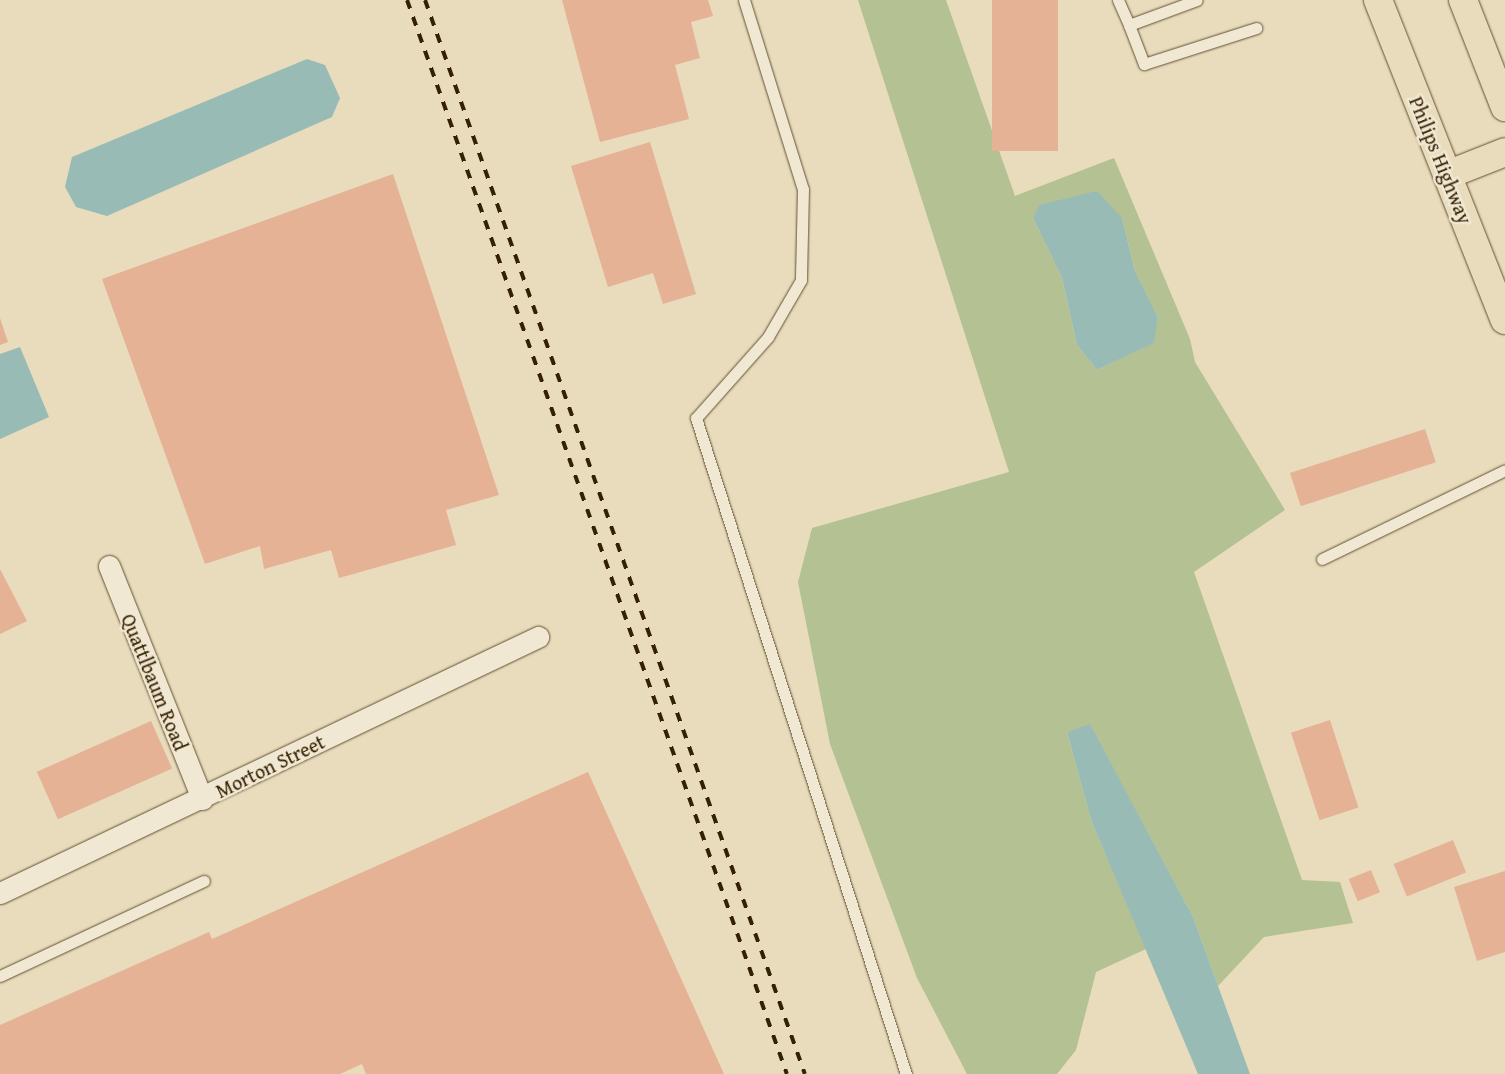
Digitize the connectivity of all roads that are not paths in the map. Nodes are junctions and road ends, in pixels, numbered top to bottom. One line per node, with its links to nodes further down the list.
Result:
1 (744, 0): 20 (lane)
2 (1118, 0): 6 (lane)
3 (1197, 0): 6 (lane)
4 (1378, 0): 10 (main road, Philips Highway)
5 (1463, 0): 8 (main road)
6 (1129, 25): 7 (lane)
7 (1256, 28)
8 (1505, 107)
9 (1505, 152): 10 (main road)
10 (1447, 175): 11 (main road, Philips Highway)
11 (1505, 320)
12 (1505, 470): 13 (lane)
13 (1322, 558)
14 (109, 566): 16 (street, Quattlbaum Road)
15 (538, 637): 16 (street, Morton Street)
16 (202, 799): 18 (street, Morton Street)
17 (204, 881): 19 (lane)
18 (0, 894)
19 (0, 976)
20 (906, 1074)

